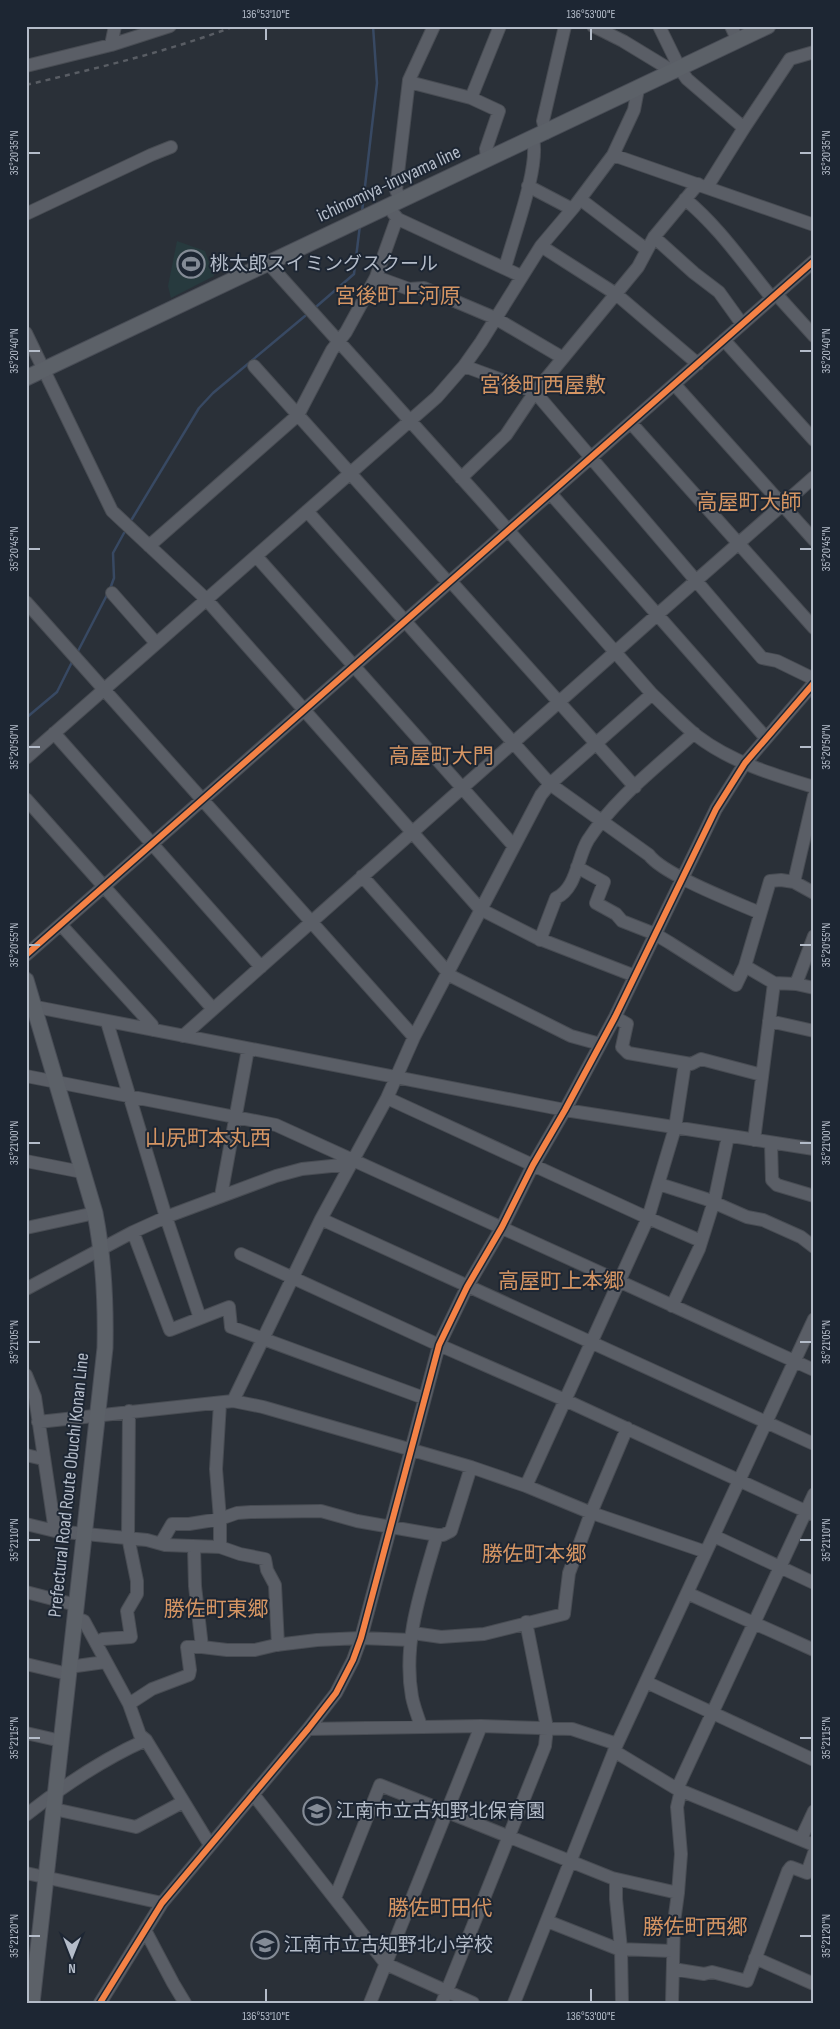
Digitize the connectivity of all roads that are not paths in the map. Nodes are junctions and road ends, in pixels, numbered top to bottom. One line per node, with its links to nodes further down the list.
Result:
1 (115, 26): 11 (street)
2 (170, 26): 11 (street)
3 (434, 26): 15 (street)
4 (500, 26): 17 (street)
5 (565, 26): 19 (street)
6 (593, 26): 14 (street)
7 (660, 26): 14 (street)
8 (731, 26): 10 (street)
9 (768, 26): 10 (main road, ichinomiya-inuyama line)
10 (738, 41): 14 (main road, ichinomiya-inuyama line)
11 (112, 45): 13 (street)
12 (814, 52): 18 (street)
13 (26, 66)
14 (677, 70): 16 (main road, ichinomiya-inuyama line); 18 (street)
15 (409, 82): 17 (street); 27 (street)
16 (638, 89): 19 (main road, ichinomiya-inuyama line); 21 (street)
17 (470, 98): 22 (street)
18 (744, 128): 24 (street)
19 (540, 136): 22 (main road, ichinomiya-inuyama line); 23 (street)
20 (171, 148): 28 (street)
21 (613, 155): 24 (street); 26 (street)
22 (487, 160): 27 (main road, ichinomiya-inuyama line)
23 (528, 186): 26 (street); 35 (street)
24 (702, 186): 25 (street); 29 (street)
25 (685, 199): 30 (street); 39 (street)
26 (576, 204): 31 (street); 32 (street)
27 (396, 208): 34 (main road, ichinomiya-inuyama line); 35 (street); 37 (street)
28 (26, 214)
29 (814, 225)
30 (654, 237): 32 (street); 41 (street)
31 (541, 246): 36 (street); 38 (street)
32 (647, 250): 38 (street)
33 (814, 261): 39 (street)
34 (268, 263): 45 (street); 50 (main road, ichinomiya-inuyama line)
35 (505, 268): 36 (street)
36 (522, 276): 40 (street)
37 (376, 278): 40 (street); 45 (street)
38 (616, 294): 46 (street); 47 (street)
39 (774, 296): 41 (street); 43 (street)
40 (495, 318): 46 (street); 49 (street)
41 (742, 324): 44 (street)
42 (26, 333): 50 (street)
43 (814, 336)
44 (724, 340): 47 (street); 57 (street)
45 (338, 341): 54 (street); 55 (street)
46 (563, 358): 53 (street)
47 (698, 364): 52 (street)
48 (254, 366): 54 (street)
49 (464, 366): 53 (street); 55 (street)
50 (44, 370): 51 (main road, ichinomiya-inuyama line); 68 (street)
51 (26, 378)
52 (675, 385): 56 (street); 63 (street)
53 (535, 392): 58 (street); 61 (street)
54 (298, 415): 59 (street); 68 (street)
55 (409, 421): 59 (street); 61 (street)
56 (631, 423): 58 (street); 67 (street)
57 (814, 440)
58 (592, 458): 62 (street); 70 (street)
59 (350, 473): 64 (street); 71 (street)
60 (814, 477): 63 (street)
61 (461, 478): 65 (street)
62 (551, 494): 65 (street); 75 (street)
63 (782, 505): 66 (street); 67 (street)
64 (307, 511): 69 (street); 76 (street)
65 (508, 531): 71 (street); 79 (street)
66 (814, 540)
67 (738, 543): 70 (street); 77 (street)
68 (149, 546): 73 (street)
69 (256, 556): 73 (street); 80 (street)
70 (697, 581): 75 (street); 81 (street)
71 (451, 583): 76 (street); 85 (street)
72 (112, 593): 78 (street)
73 (206, 599): 78 (street); 86 (street)
74 (28, 606): 83 (street)
75 (658, 614): 79 (street); 89 (street)
76 (406, 622): 80 (street); 90 (street)
77 (814, 628)
78 (156, 643): 83 (street)
79 (615, 652): 84 (street); 85 (street)
80 (354, 666): 86 (street); 97 (street)
81 (814, 679)
82 (814, 683): 89 (street)
83 (105, 688): 87 (street); 100 (street)
84 (652, 694): 88 (street); 91 (street)
85 (560, 702): 90 (street); 91 (street)
86 (304, 711): 100 (street); 102 (street)
87 (54, 733): 92 (street); 103 (street)
88 (694, 733): 93 (street); 95 (street)
89 (766, 738): 93 (street)
90 (514, 742): 94 (street); 97 (street)
91 (596, 744): 94 (street); 95 (street)
92 (26, 758)
93 (745, 763): 96 (street); 107 (street)
94 (550, 784): 101 (street); 104 (street)
95 (635, 787): 101 (street)
96 (814, 787)
97 (462, 788): 102 (street); 104 (street)
98 (814, 796): 108 (street)
99 (26, 799): 109 (street)
100 (203, 800): 103 (street); 113 (street)
101 (601, 822): 105 (street); 107 (street)
102 (413, 832): 106 (street); 111 (street)
103 (153, 844): 109 (street); 120 (street)
104 (513, 845): 111 (street)
105 (578, 867): 115 (street); 117 (street)
106 (362, 876): 113 (street); 121 (street)
107 (682, 878): 112 (street); 115 (street)
108 (794, 882): 110 (street); 112 (street)
109 (104, 888): 114 (street); 128 (street)
110 (814, 892)
111 (480, 909): 117 (street); 121 (street)
112 (760, 913): 119 (street)
113 (311, 921): 120 (street); 135 (street)
114 (62, 926): 118 (street); 132 (street)
115 (655, 934): 119 (street); 122 (street)
116 (814, 936): 125 (street)
117 (540, 940): 122 (street)
118 (26, 955)
119 (745, 966): 124 (street)
120 (261, 967): 128 (street)
121 (447, 972): 135 (street); 136 (street)
122 (635, 976): 129 (street)
123 (26, 980): 127 (main road, Prefectural Road Route Obuchi Konan Line)
124 (774, 984): 125 (street); 130 (street)
125 (796, 984): 126 (street)
126 (814, 988)
127 (31, 1006): 131 (street); 142 (main road, Prefectural Road Route Obuchi Konan Line)
128 (213, 1009): 134 (street)
129 (615, 1017): 136 (street); 138 (street)
130 (768, 1021): 133 (street); 139 (street)
131 (107, 1022): 132 (street); 143 (street)
132 (153, 1030): 134 (street)
133 (814, 1031)
134 (184, 1036): 137 (street)
135 (414, 1037): 141 (street)
136 (600, 1044): 145 (street)
137 (248, 1049): 141 (street); 146 (street)
138 (685, 1062): 139 (street); 147 (street)
139 (762, 1075): 149 (street)
140 (26, 1076): 142 (street)
141 (396, 1078): 144 (street); 145 (street)
142 (56, 1081): 143 (street); 155 (main road, Prefectural Road Route Obuchi Konan Line)
143 (131, 1097): 146 (street); 161 (street)
144 (387, 1098): 153 (street); 154 (street)
145 (565, 1110): 147 (street); 154 (street)
146 (237, 1117): 153 (street); 157 (street)
147 (675, 1128): 148 (street); 156 (street)
148 (728, 1136): 149 (street); 159 (street)
149 (754, 1140): 150 (street)
150 (771, 1142): 151 (street); 158 (street)
151 (814, 1149)
152 (26, 1161): 155 (street)
153 (352, 1161): 157 (street); 163 (street); 164 (street)
154 (533, 1165): 162 (street); 164 (street)
155 (82, 1172): 160 (main road, Prefectural Road Route Obuchi Konan Line)
156 (659, 1184): 159 (street); 162 (street)
157 (221, 1196): 161 (street)
158 (814, 1196)
159 (714, 1203): 167 (street); 168 (street)
160 (95, 1213): 165 (street); 169 (main road, Prefectural Road Route Obuchi Konan Line)
161 (166, 1217): 166 (street); 176 (street)
162 (648, 1218): 167 (street); 172 (street)
163 (322, 1219): 171 (street); 173 (street)
164 (502, 1227): 172 (street); 173 (street)
165 (26, 1228)
166 (133, 1232): 169 (street); 176 (street)
167 (702, 1241): 175 (street)
168 (814, 1247)
169 (102, 1248): 174 (street); 188 (main road, Prefectural Road Route Obuchi Konan Line)
170 (241, 1254): 171 (street)
171 (293, 1278): 178 (street); 180 (street)
172 (619, 1282): 175 (street); 179 (street)
173 (467, 1287): 179 (street); 180 (street)
174 (26, 1289)
175 (672, 1306): 181 (street)
176 (200, 1318): 178 (street)
177 (814, 1319): 181 (street)
178 (263, 1339): 184 (street); 186 (street)
179 (590, 1342): 185 (street); 190 (street)
180 (439, 1345): 184 (street); 185 (street)
181 (794, 1361): 182 (street); 190 (street)
182 (814, 1370)
183 (26, 1375): 189 (street)
184 (424, 1398): 193 (street)
185 (565, 1400): 191 (street); 198 (street)
186 (227, 1402): 187 (street); 193 (street); 202 (street)
187 (129, 1411): 188 (street); 209 (street)
188 (96, 1415): 189 (street); 206 (main road, Prefectural Road Route Obuchi Konan Line)
189 (38, 1422): 195 (street)
190 (767, 1422): 192 (street); 197 (street)
191 (627, 1428): 197 (street); 200 (street)
192 (814, 1444)
193 (410, 1451): 196 (street); 204 (street)
194 (26, 1455): 195 (street)
195 (43, 1459): 205 (street)
196 (471, 1467): 198 (street); 207 (street)
197 (740, 1482): 201 (street); 208 (street)
198 (526, 1486): 200 (street)
199 (814, 1494): 201 (street)
200 (591, 1513): 213 (street); 219 (street)
201 (810, 1513): 214 (street)
202 (220, 1520): 204 (street); 210 (street); 212 (street)
203 (26, 1524): 205 (street)
204 (390, 1526): 207 (street); 222 (street)
205 (55, 1531): 206 (street)
206 (84, 1534): 209 (street); 218 (main road, Prefectural Road Route Obuchi Konan Line)
207 (437, 1535): 221 (street)
208 (714, 1536): 213 (street); 214 (street)
209 (128, 1537): 210 (street); 223 (street)
210 (161, 1543): 211 (street)
211 (194, 1547): 212 (street); 225 (street)
212 (220, 1547): 224 (street)
213 (706, 1552): 217 (street)
214 (780, 1568): 215 (street); 220 (street)
215 (814, 1583)
216 (26, 1592): 218 (street)
217 (687, 1594): 220 (street); 230 (street)
218 (75, 1611): 223 (street); 229 (main road, Prefectural Road Route Obuchi Konan Line)
219 (526, 1622): 221 (street); 235 (street)
220 (754, 1622): 226 (street); 232 (street)
221 (412, 1636): 222 (street); 233 (street)
222 (361, 1638): 224 (street); 236 (street)
223 (96, 1643): 227 (street)
224 (278, 1644): 225 (street)
225 (202, 1647): 231 (street)
226 (814, 1650)
227 (106, 1662): 229 (street); 231 (street)
228 (26, 1664): 229 (street)
229 (69, 1670): 239 (main road, Prefectural Road Route Obuchi Konan Line)
230 (646, 1682): 232 (street); 240 (street)
231 (129, 1704): 238 (street)
232 (712, 1713): 241 (street); 242 (street)
233 (421, 1726): 234 (street); 236 (street)
234 (481, 1726): 235 (street); 249 (street)
235 (547, 1728): 240 (street); 251 (street)
236 (308, 1729): 244 (street)
237 (26, 1733): 239 (street)
238 (146, 1740): 243 (street); 245 (street)
239 (61, 1741): 243 (main road, Prefectural Road Route Obuchi Konan Line)
240 (615, 1748): 242 (street); 256 (street)
241 (814, 1760)
242 (679, 1790): 252 (street); 260 (street)
243 (56, 1792): 246 (street); 247 (main road, Prefectural Road Route Obuchi Konan Line)
244 (253, 1794): 253 (street); 261 (street)
245 (183, 1802): 247 (street); 253 (street)
246 (32, 1805): 250 (street)
247 (54, 1810): 258 (main road, Prefectural Road Route Obuchi Konan Line)
248 (814, 1811): 252 (street)
249 (446, 1812): 251 (street); 261 (street); 269 (street)
250 (26, 1815)
251 (509, 1836): 256 (street); 272 (street)
252 (801, 1839): 254 (street)
253 (210, 1845): 262 (street)
254 (814, 1845)
255 (814, 1853): 268 (street)
256 (571, 1861): 259 (street); 263 (street)
257 (26, 1873): 258 (street)
258 (46, 1878): 262 (street); 265 (main road, Prefectural Road Route Obuchi Konan Line)
259 (616, 1879): 260 (street); 266 (street)
260 (678, 1893): 267 (street)
261 (335, 1898): 269 (street)
262 (162, 1903): 264 (street)
263 (547, 1921): 266 (street); 278 (street)
264 (144, 1930): 274 (street); 275 (street)
265 (32, 1943): 273 (main road, Prefectural Road Route Obuchi Konan Line)
266 (621, 1949): 267 (street); 279 (street)
267 (672, 1951): 270 (street)
268 (756, 1958): 270 (street); 271 (street)
269 (386, 1964): 272 (street); 276 (street)
270 (673, 1969): 280 (street)
271 (814, 1984)
272 (444, 1997): 277 (street)
273 (32, 2003)
274 (100, 2003)
275 (185, 2003)
276 (370, 2003)
277 (473, 2003)
278 (514, 2003)
279 (622, 2003)
280 (672, 2003)

